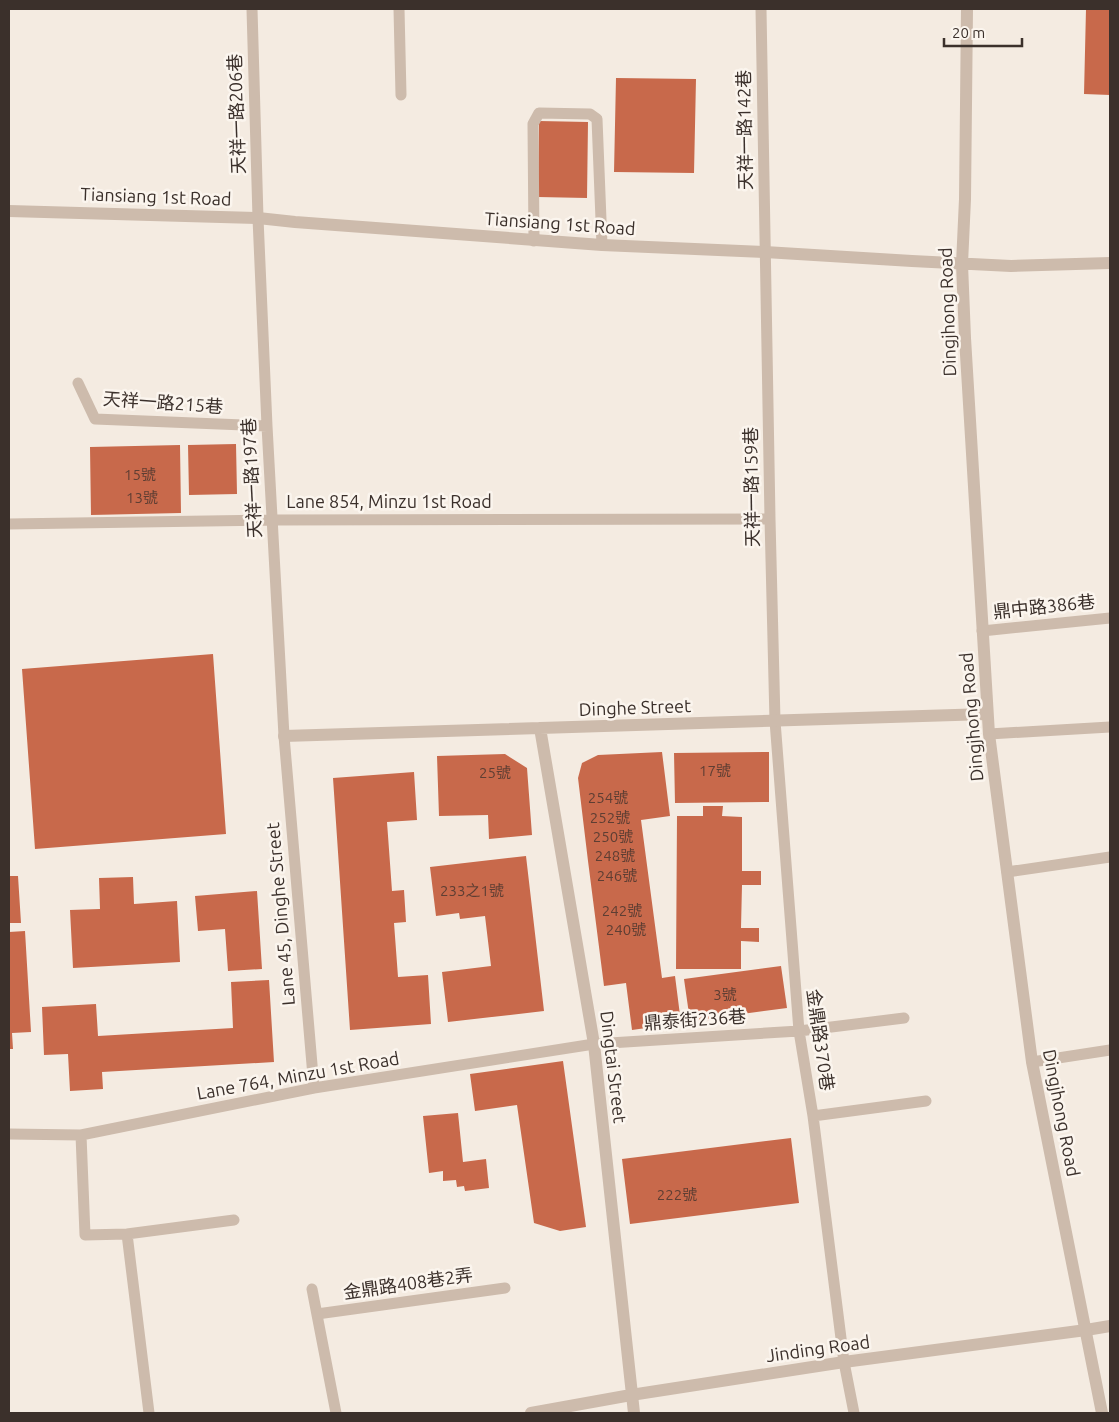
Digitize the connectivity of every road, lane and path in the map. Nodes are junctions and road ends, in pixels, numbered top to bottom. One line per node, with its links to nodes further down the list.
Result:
1 (252, 9): 7 (lane, 天祥一路206巷)
2 (399, 9): 5 (lane)
3 (761, 9): 10 (lane, 天祥一路142巷)
4 (967, 9): 12 (street, Dingjhong Road)
5 (401, 95)
6 (9, 210): 7 (street, Tiansiang 1st Road)
7 (258, 218): 8 (street, Tiansiang 1st Road); 14 (lane, 天祥一路197巷)
8 (534, 241): 9 (street, Tiansiang 1st Road); 9 (lane)
9 (602, 245): 10 (street, Tiansiang 1st Road)
10 (765, 252): 12 (street, Tiansiang 1st Road); 15 (lane, 天祥一路159巷)
11 (1110, 263): 12 (street, Tiansiang 1st Road)
12 (962, 264): 19 (street, Dingjhong Road)
13 (78, 383): 14 (lane, 天祥一路215巷)
14 (267, 426): 16 (lane, 天祥一路197巷)
15 (770, 519): 16 (lane, Lane 854, Minzu 1st Road); 21 (lane, 天祥一路159巷)
16 (272, 520): 17 (lane, Lane 854, Minzu 1st Road); 25 (lane, 天祥一路197巷)
17 (9, 524)
18 (1110, 618): 19 (lane, 鼎中路386巷)
19 (982, 631): 20 (street, Dingjhong Road)
20 (987, 714): 21 (street, Dinghe Street); 24 (street, Dingjhong Road)
21 (775, 721): 23 (street, Dinghe Street); 29 (lane, 金鼎路370巷)
22 (1110, 727): 24 (lane)
23 (540, 728): 25 (street, Dinghe Street); 30 (street, Dingtai Street)
24 (989, 734): 27 (street, Dingjhong Road)
25 (284, 736): 33 (lane, Lane 45, Dinghe Street)
26 (1110, 857): 27 (lane)
27 (1007, 872): 32 (street, Dingjhong Road)
28 (904, 1018): 29 (lane, 鼎泰街236巷)
29 (799, 1031): 30 (lane, 鼎泰街236巷); 35 (lane, 金鼎路370巷)
30 (594, 1044): 33 (lane, Lane 764, Minzu 1st Road); 46 (street, Dingtai Street)
31 (1110, 1050): 32 (lane)
32 (1032, 1062): 44 (street, Dingjhong Road)
33 (314, 1088): 37 (lane, Lane 764, Minzu 1st Road)
34 (926, 1101): 35 (lane)
35 (813, 1116): 45 (lane, 金鼎路370巷)
36 (9, 1134): 37 (lane, Lane 764, Minzu 1st Road)
37 (81, 1136): 39 (lane)
38 (234, 1220): 39 (lane)
39 (127, 1234): 47 (lane)
40 (312, 1288): 42 (lane)
41 (505, 1288): 42 (lane, 金鼎路408巷2弄)
42 (317, 1314): 48 (lane)
43 (1110, 1326): 44 (street, Jinding Road)
44 (1086, 1330): 45 (street, Jinding Road); 52 (street, Dingjhong Road)
45 (844, 1362): 46 (street, Jinding Road); 51 (lane, 金鼎路370巷)
46 (631, 1395): 49 (street, Jinding Road); 50 (street, Dingtai Street)
47 (149, 1413)
48 (336, 1413)
49 (531, 1413)
50 (634, 1413)
51 (854, 1413)
52 (1102, 1413)

